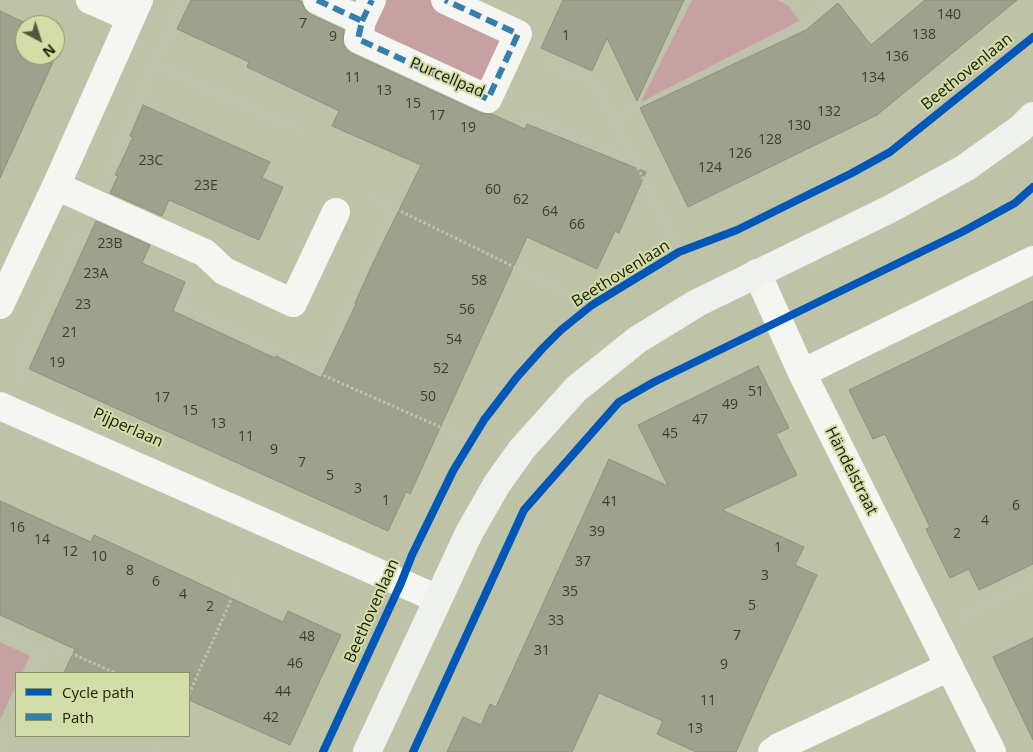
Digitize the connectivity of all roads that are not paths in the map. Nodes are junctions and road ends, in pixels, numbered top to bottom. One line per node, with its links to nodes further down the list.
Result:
1 (90, 0): 4 (street)
2 (317, 0): 5 (street, Purcellpad)
3 (445, 0): 5 (street, Purcellpad)
4 (135, 9): 7 (street)
5 (367, 11)
6 (1033, 116): 10 (street)
7 (56, 186): 8 (street); 11 (street)
8 (336, 212)
9 (1033, 260): 12 (street)
10 (756, 273): 12 (street, Händelstraat); 14 (street)
11 (0, 305)
12 (802, 373): 15 (street, Händelstraat)
13 (0, 406): 14 (street, Pijperlaan)
14 (438, 599): 16 (street)
15 (949, 667): 17 (street); 18 (street, Händelstraat)
16 (367, 752)
17 (772, 752)
18 (992, 752)

